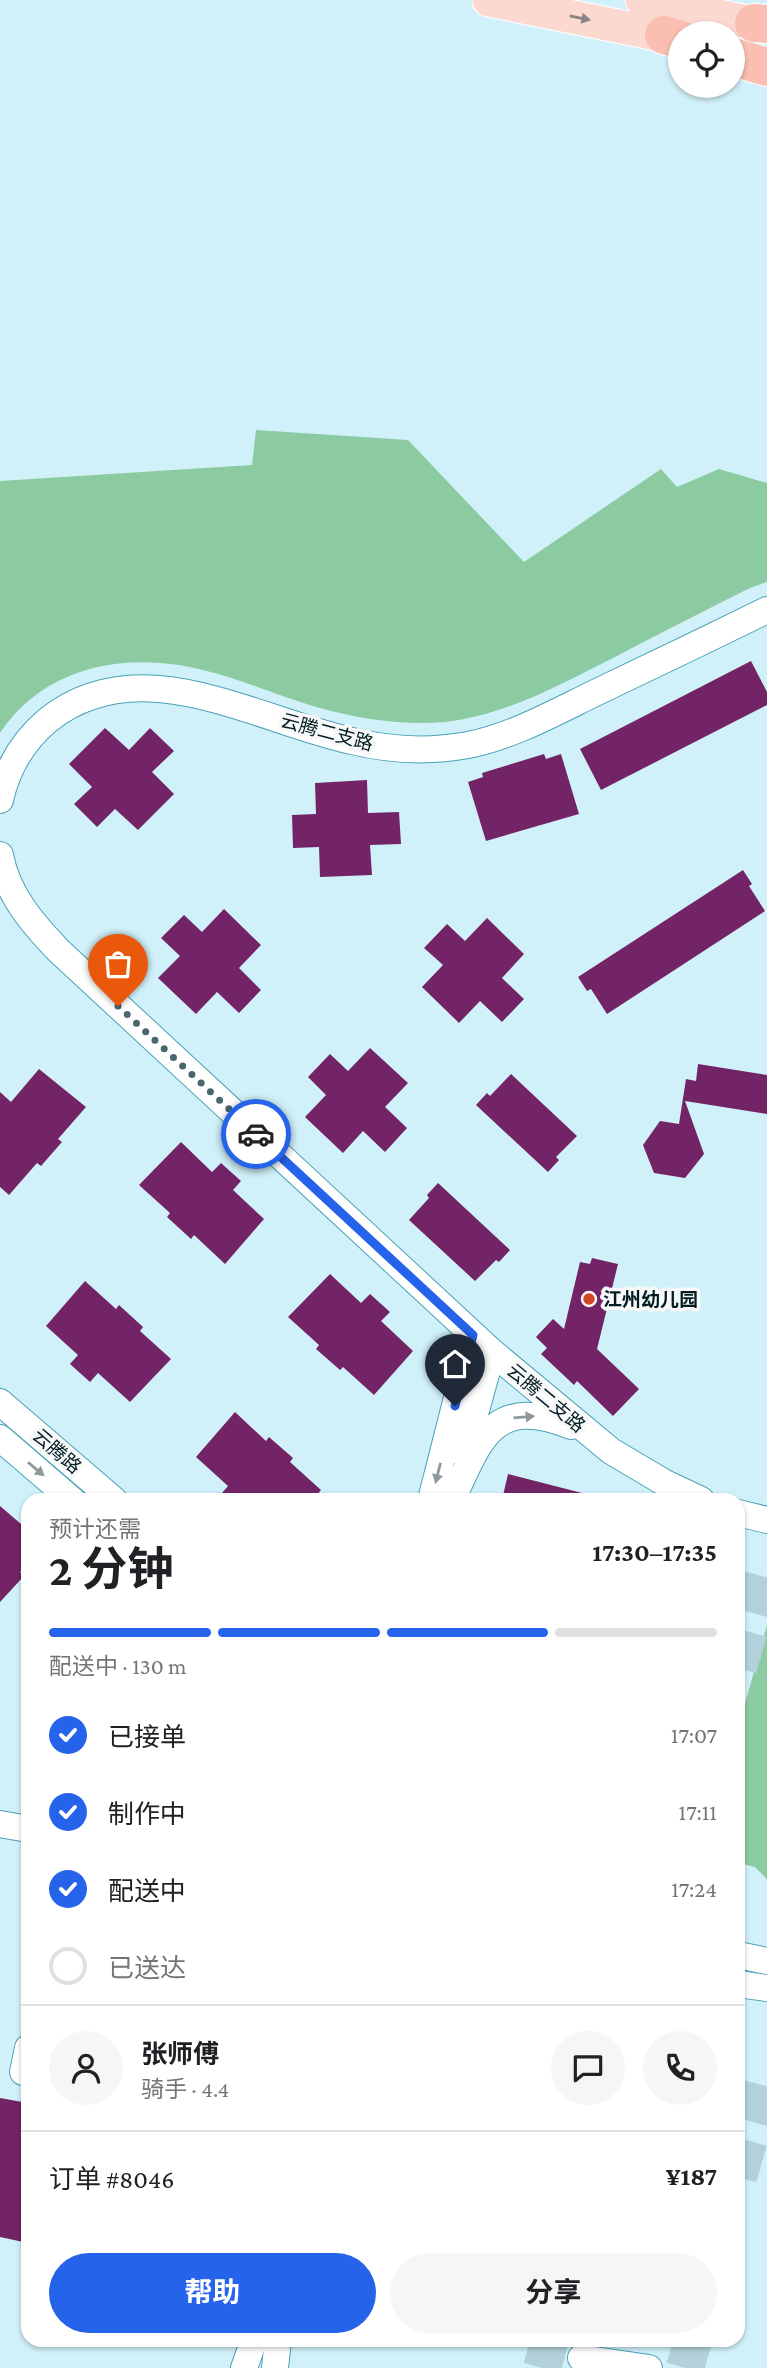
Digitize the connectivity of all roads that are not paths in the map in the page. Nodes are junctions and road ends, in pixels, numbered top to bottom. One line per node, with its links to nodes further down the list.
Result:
1 (489, 0): 4 (main road, one-way to 4)
2 (642, 0): 3 (main road)
3 (758, 36)
4 (668, 37)
5 (745, 61): 6 (highway)
6 (767, 67)
7 (767, 610): 8 (street, 云腾二支路)
8 (0, 800)
9 (0, 855): 10 (street, 云腾二支路)
10 (482, 1344): 12 (street, 云腾二支路); 16 (street, one-way to 16); 17 (street)
11 (0, 1402): 15 (street, 云腾路)
12 (587, 1433): 18 (street, one-way to 12); 19 (street, 云腾二支路)
13 (0, 1438): 14 (street, 云腾路, one-way to 14)
14 (64, 1493)
15 (106, 1493)
16 (433, 1493)
17 (453, 1493)
18 (455, 1493)
19 (687, 1493)
20 (745, 1515): 21 (street)
21 (767, 1520)
22 (0, 1824): 23 (street)
23 (21, 1828)
24 (745, 1956): 25 (street)
25 (767, 1961)
26 (745, 1985): 27 (street)
27 (767, 1988)
28 (252, 2347): 31 (street)
29 (277, 2347): 32 (street)
30 (581, 2355): 33 (street)
31 (244, 2368)
32 (275, 2368)
33 (649, 2368)

